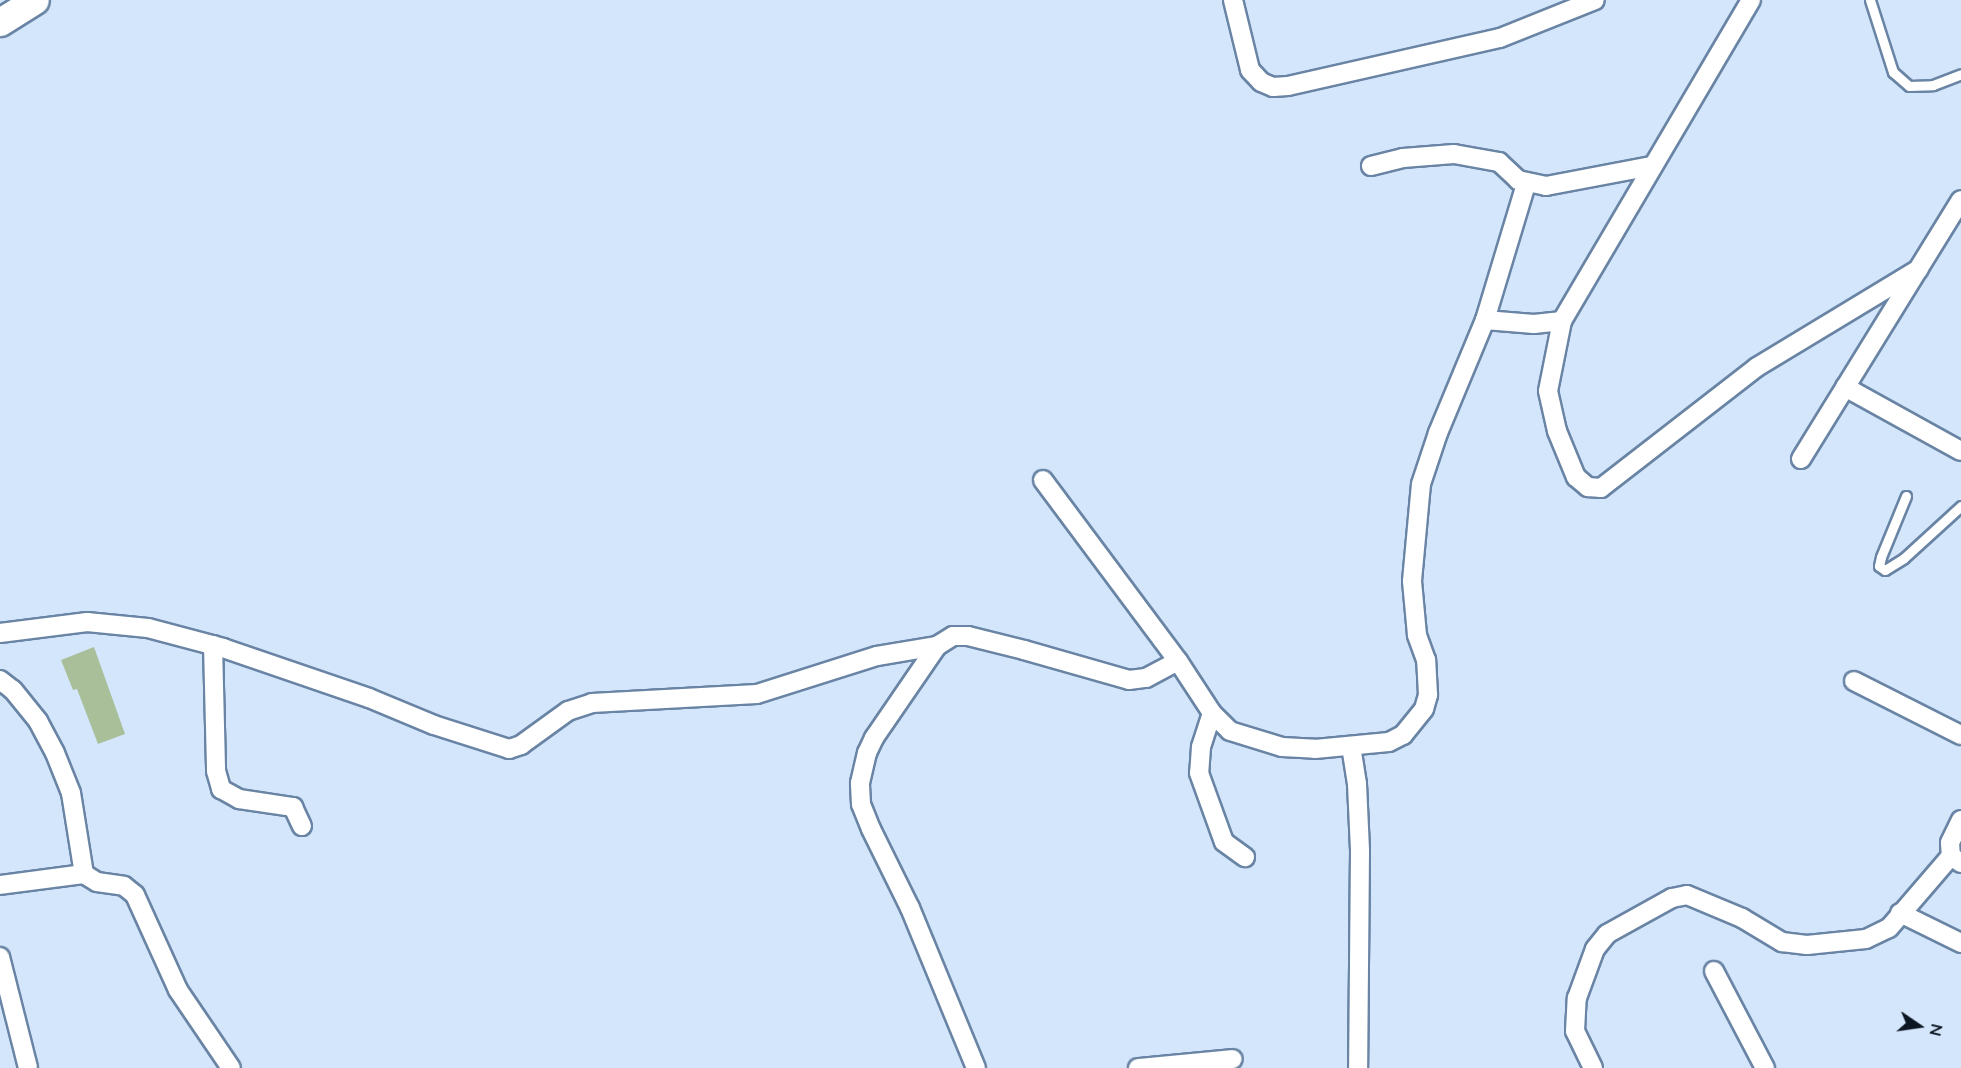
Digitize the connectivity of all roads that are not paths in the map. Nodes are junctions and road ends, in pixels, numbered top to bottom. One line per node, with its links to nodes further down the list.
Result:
1 (35, 0): 6 (main road)
2 (1233, 0): 3 (street)
3 (1595, 0)
4 (1751, 0): 9 (street)
5 (1869, 0): 7 (lane)
6 (0, 22)
7 (1961, 74)
8 (1371, 166): 10 (street)
9 (1652, 166): 10 (street); 14 (street)
10 (1526, 184): 13 (street)
11 (1961, 200): 12 (street)
12 (1919, 269): 14 (street); 15 (street)
13 (1485, 320): 14 (street); 29 (street)
14 (1562, 321)
15 (1845, 387): 16 (street); 17 (street)
16 (1961, 450)
17 (1801, 459)
18 (1043, 480): 24 (street)
19 (1906, 496): 20 (lane)
20 (1961, 506)
21 (0, 633): 22 (street)
22 (213, 645): 23 (street); 31 (street)
23 (937, 646): 24 (street); 43 (street)
24 (1178, 661): 27 (street)
25 (0, 680): 34 (street)
26 (1854, 681): 28 (street)
27 (1212, 713): 29 (street); 32 (street)
28 (1961, 735)
29 (1351, 746): 45 (street)
30 (1961, 820): 33 (street)
31 (302, 826)
32 (1245, 857)
33 (1956, 860): 36 (street)
34 (84, 874): 35 (street); 42 (street)
35 (0, 885)
36 (1900, 913): 37 (street); 46 (street)
37 (1961, 943)
38 (0, 957): 41 (street)
39 (1714, 971): 47 (street)
40 (1233, 1059): 44 (street)
41 (28, 1068)
42 (231, 1068)
43 (976, 1068)
44 (1138, 1068)
45 (1358, 1068)
46 (1593, 1068)
47 (1765, 1068)

